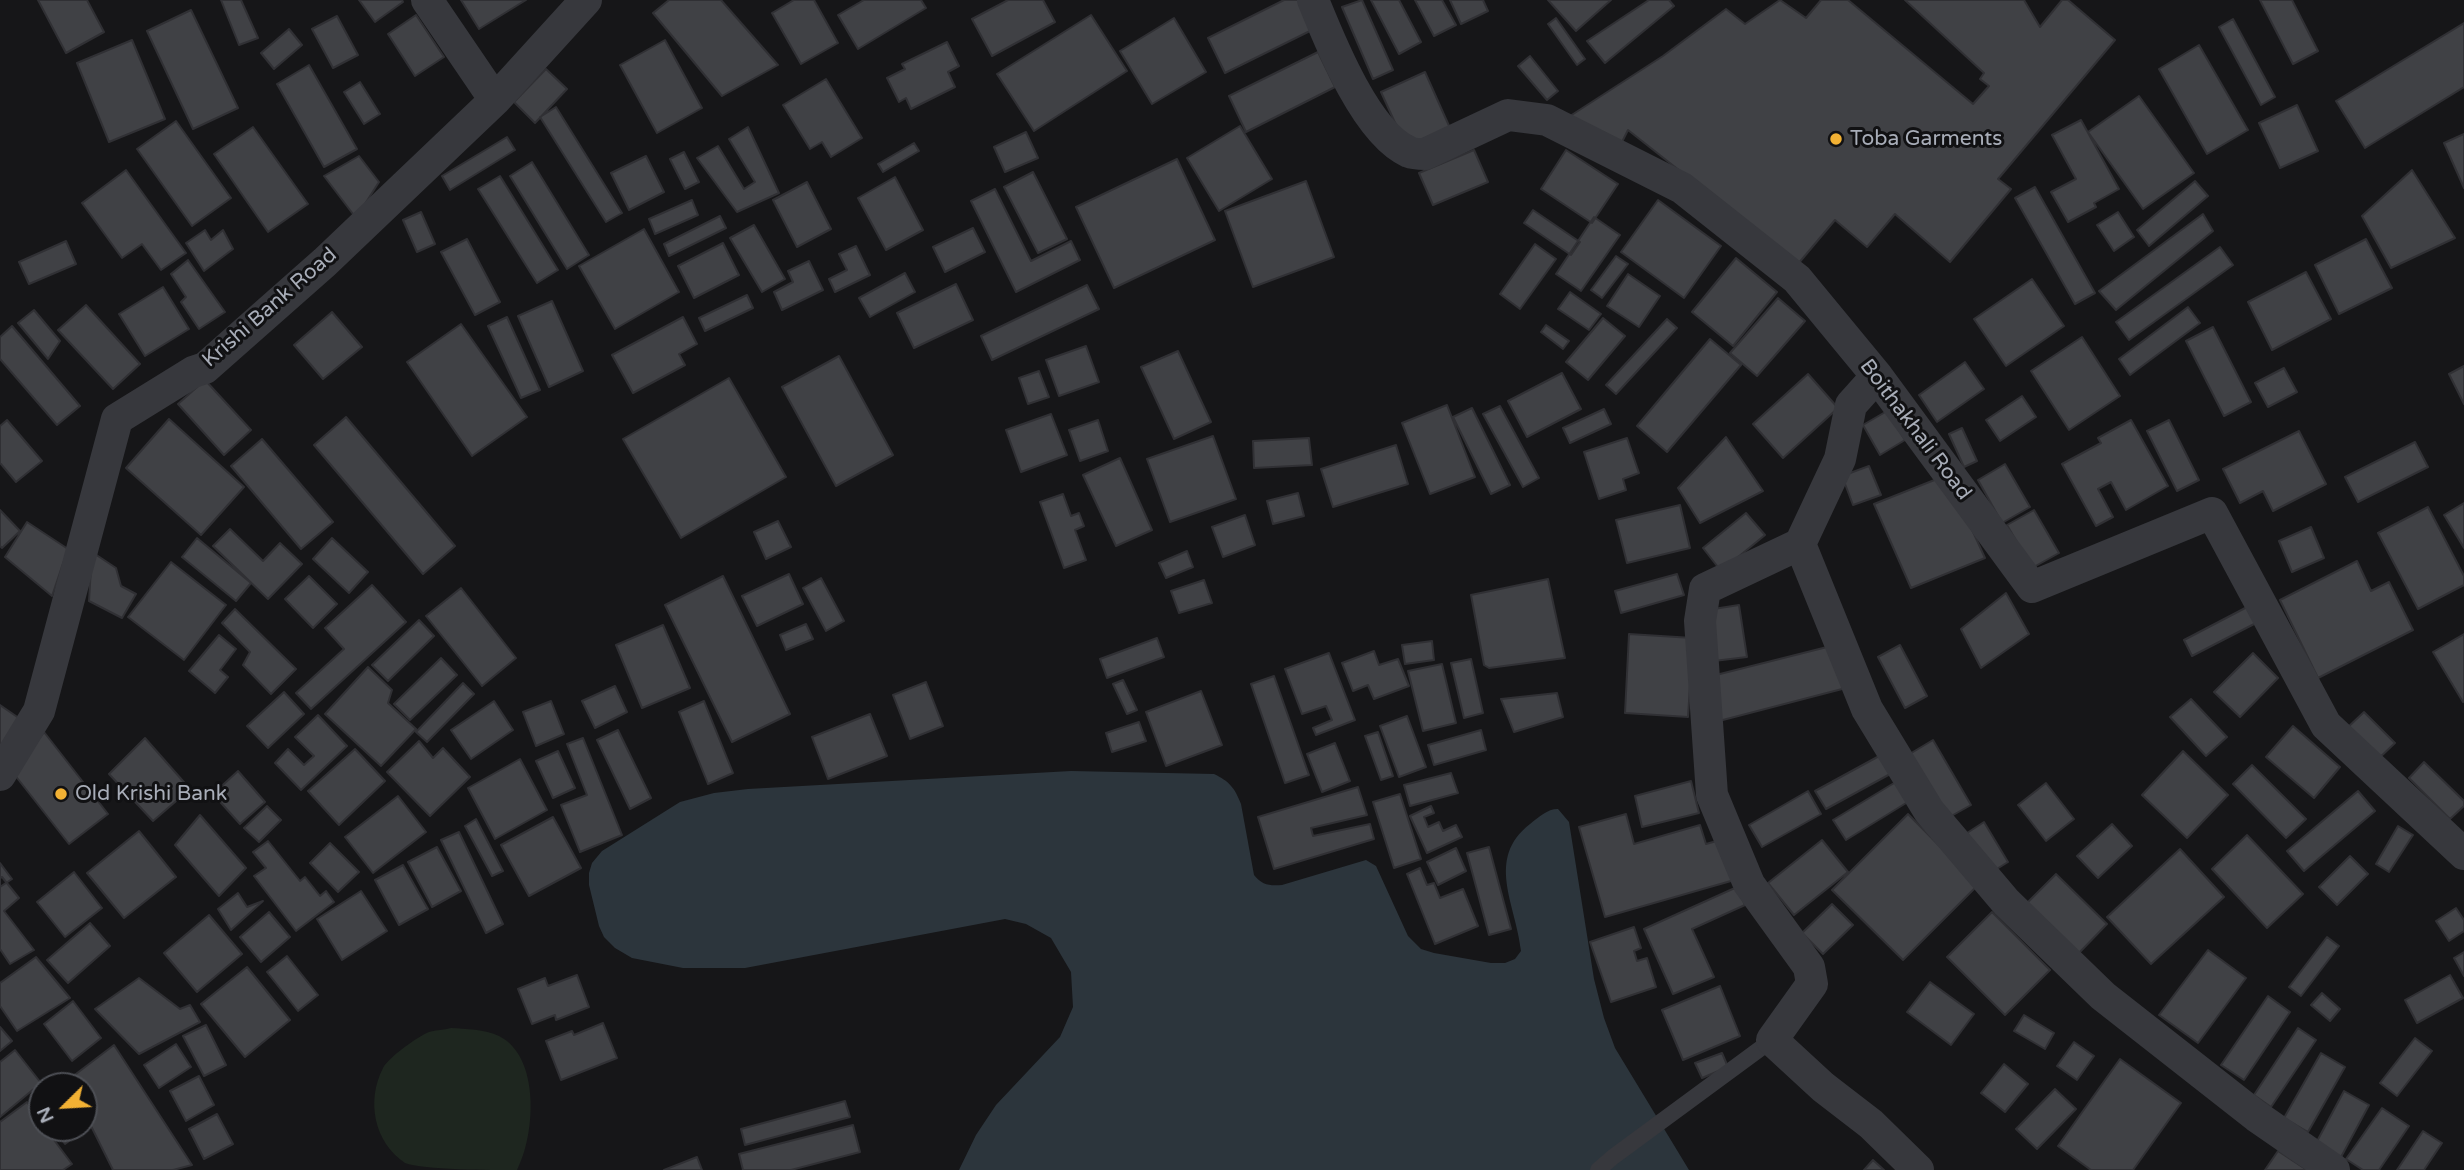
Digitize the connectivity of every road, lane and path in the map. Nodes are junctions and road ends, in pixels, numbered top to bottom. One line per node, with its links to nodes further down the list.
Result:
1 (427, 0): 4 (street)
2 (586, 0): 4 (street, Krishi Bank Road)
3 (1313, 0): 5 (street, Boithakhali Road)
4 (495, 100): 7 (street, Krishi Bank Road)
5 (1877, 376): 6 (street); 8 (street, Boithakhali Road)
6 (1800, 544): 9 (street); 12 (street)
7 (0, 775)
8 (2464, 854)
9 (1772, 1040): 10 (lane); 11 (street)
10 (1598, 1170)
11 (1917, 1170)
12 (2334, 1170)

